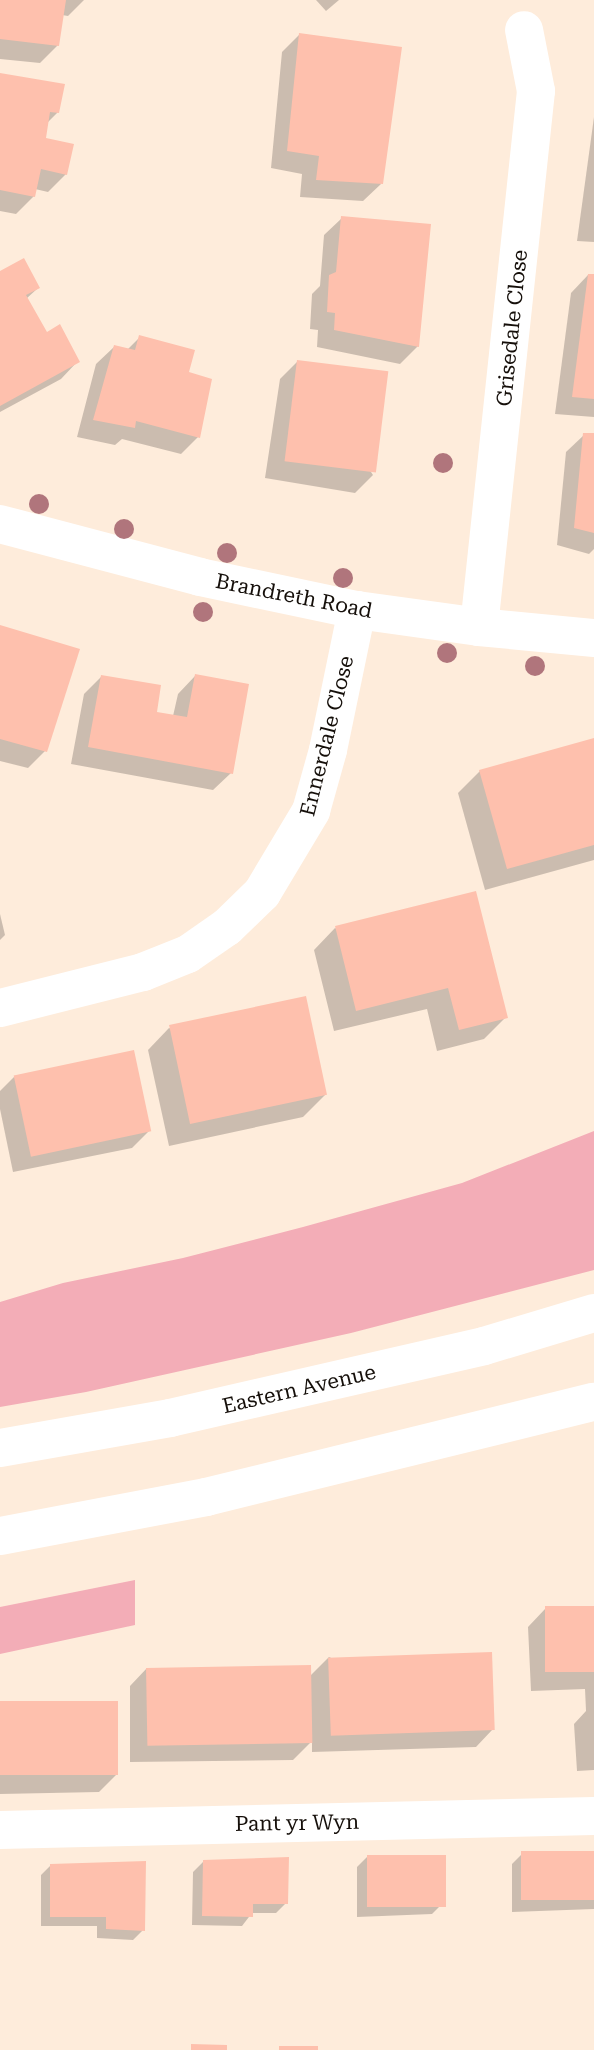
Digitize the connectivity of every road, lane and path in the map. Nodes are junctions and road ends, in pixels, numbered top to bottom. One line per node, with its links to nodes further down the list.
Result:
1 (524, 30): 4 (main road, Grisedale Close)
2 (0, 524): 3 (main road, Brandreth Road)
3 (357, 610): 4 (main road, Brandreth Road); 6 (main road, Ennerdale Close)
4 (479, 627): 5 (main road, Brandreth Road)
5 (594, 638)
6 (0, 1008)
7 (594, 1313): 9 (main road, Eastern Avenue)
8 (594, 1402): 10 (main road)
9 (0, 1448)
10 (0, 1536)
11 (594, 1816): 12 (main road, Pant yr Wyn)
12 (0, 1830)

